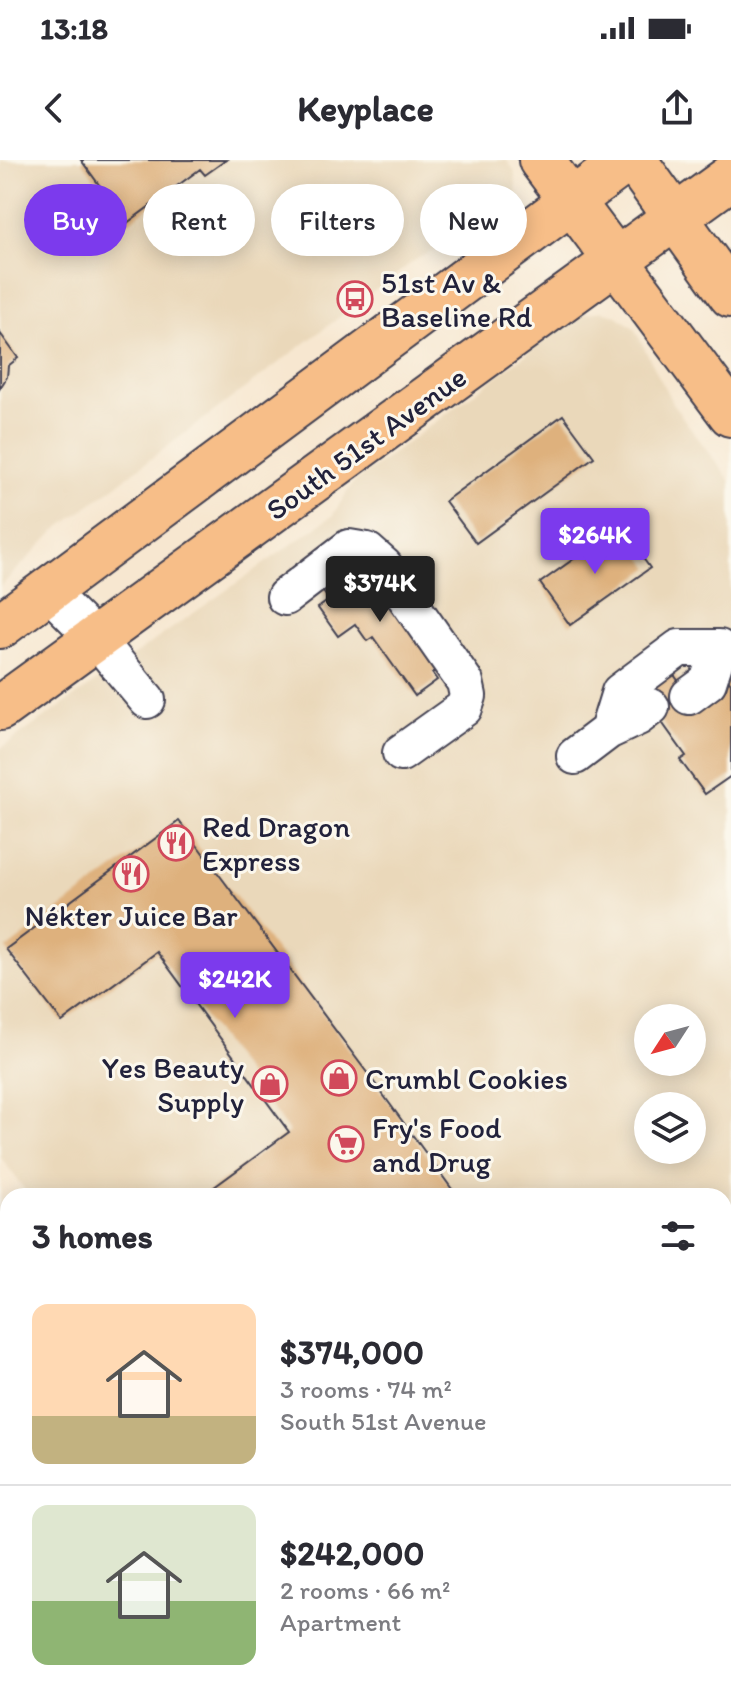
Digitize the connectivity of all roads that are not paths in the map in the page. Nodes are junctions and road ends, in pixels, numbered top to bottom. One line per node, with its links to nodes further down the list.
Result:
1 (541, 160): 5 (main road)
2 (627, 160): 5 (main road)
3 (634, 160): 6 (main road)
4 (731, 177): 6 (main road, South 51st Avenue)
5 (571, 201): 7 (main road); 10 (main road)
6 (675, 218): 7 (main road, South 51st Avenue); 8 (main road)
7 (616, 260): 9 (main road); 13 (main road, South 51st Avenue)
8 (731, 295)
9 (731, 414)
10 (48, 591): 12 (main road); 13 (lane)
11 (285, 597): 20 (lane)
12 (0, 626)
13 (97, 640): 16 (lane); 18 (main road, South 51st Avenue)
14 (725, 643): 15 (lane); 19 (lane)
15 (681, 685)
16 (147, 700)
17 (651, 707): 19 (lane)
18 (0, 708)
19 (608, 731): 21 (lane)
20 (395, 746)
21 (575, 756)

